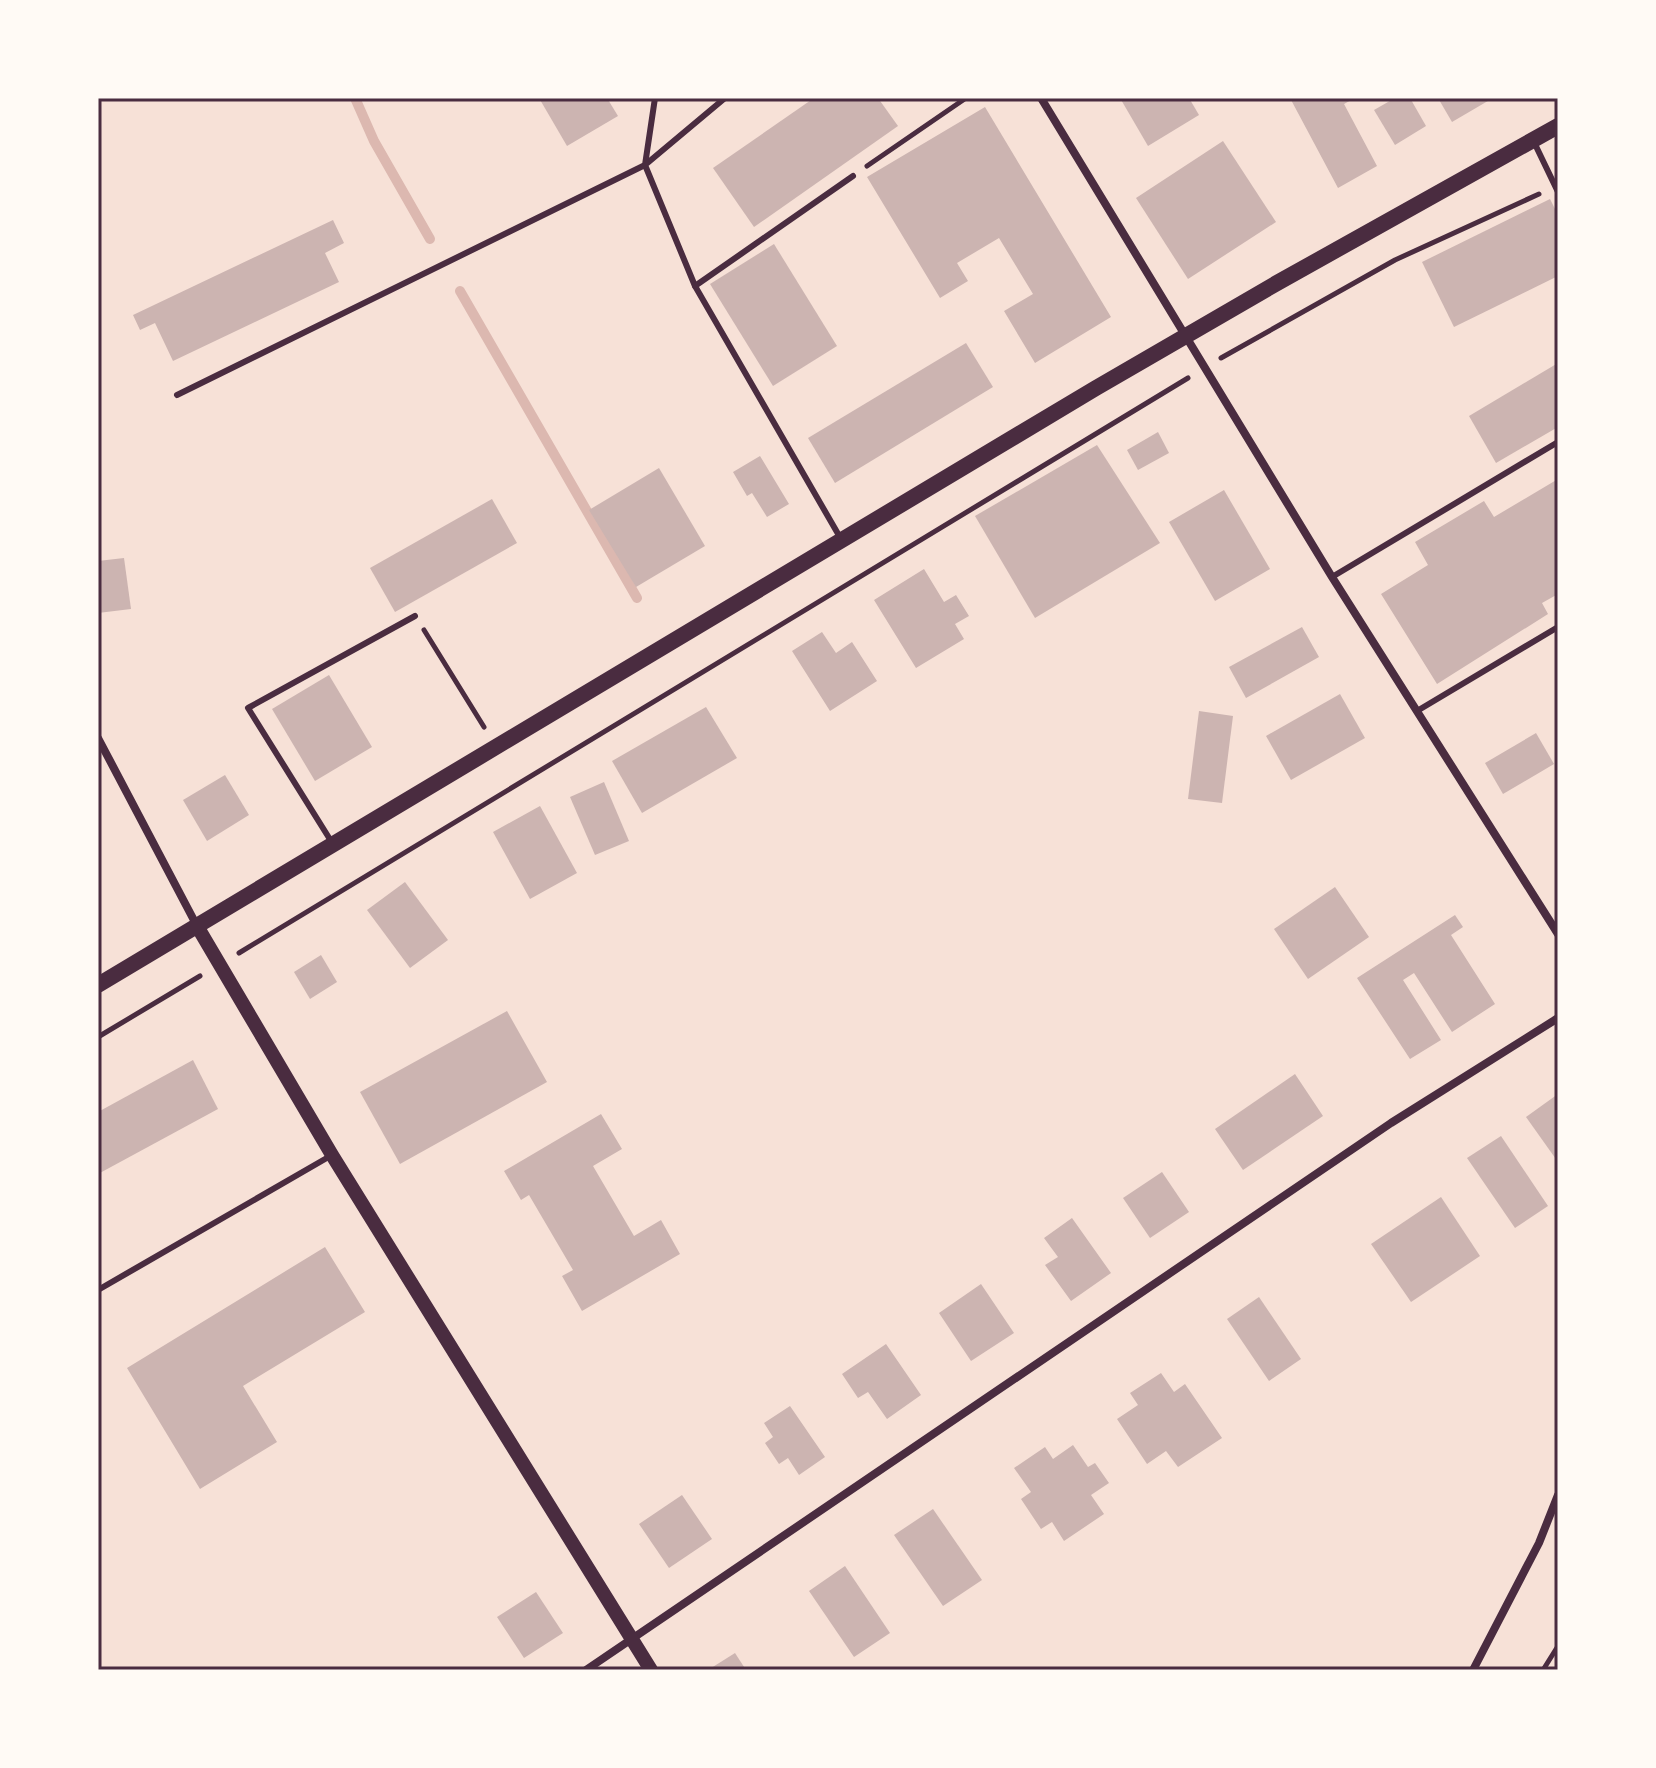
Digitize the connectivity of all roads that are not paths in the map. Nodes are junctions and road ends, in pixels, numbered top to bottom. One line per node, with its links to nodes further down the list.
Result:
1 (655, 98): 6 (lane)
2 (725, 98): 6 (lane)
3 (1041, 98): 10 (street)
4 (1558, 126): 5 (main road)
5 (1533, 140): 8 (lane); 10 (main road)
6 (645, 165): 9 (lane); 11 (lane)
7 (853, 176): 9 (lane)
8 (1557, 189)
9 (695, 286): 13 (lane)
10 (1186, 336): 13 (main road); 14 (street)
11 (177, 395)
12 (1558, 442): 14 (lane)
13 (841, 539): 19 (main road)
14 (1332, 577): 17 (street)
15 (415, 616): 19 (lane)
16 (1558, 627): 17 (lane)
17 (1417, 711): 21 (street)
18 (98, 738): 20 (street)
19 (333, 844): 20 (main road)
20 (197, 926): 22 (main road); 24 (street)
21 (1558, 934)
22 (98, 985)
23 (1558, 1018): 27 (street)
24 (332, 1155): 25 (lane); 27 (street)
25 (98, 1290)
26 (1558, 1495): 30 (street)
27 (633, 1638): 28 (street); 29 (street)
28 (586, 1670)
29 (651, 1670)
30 (1473, 1670)

